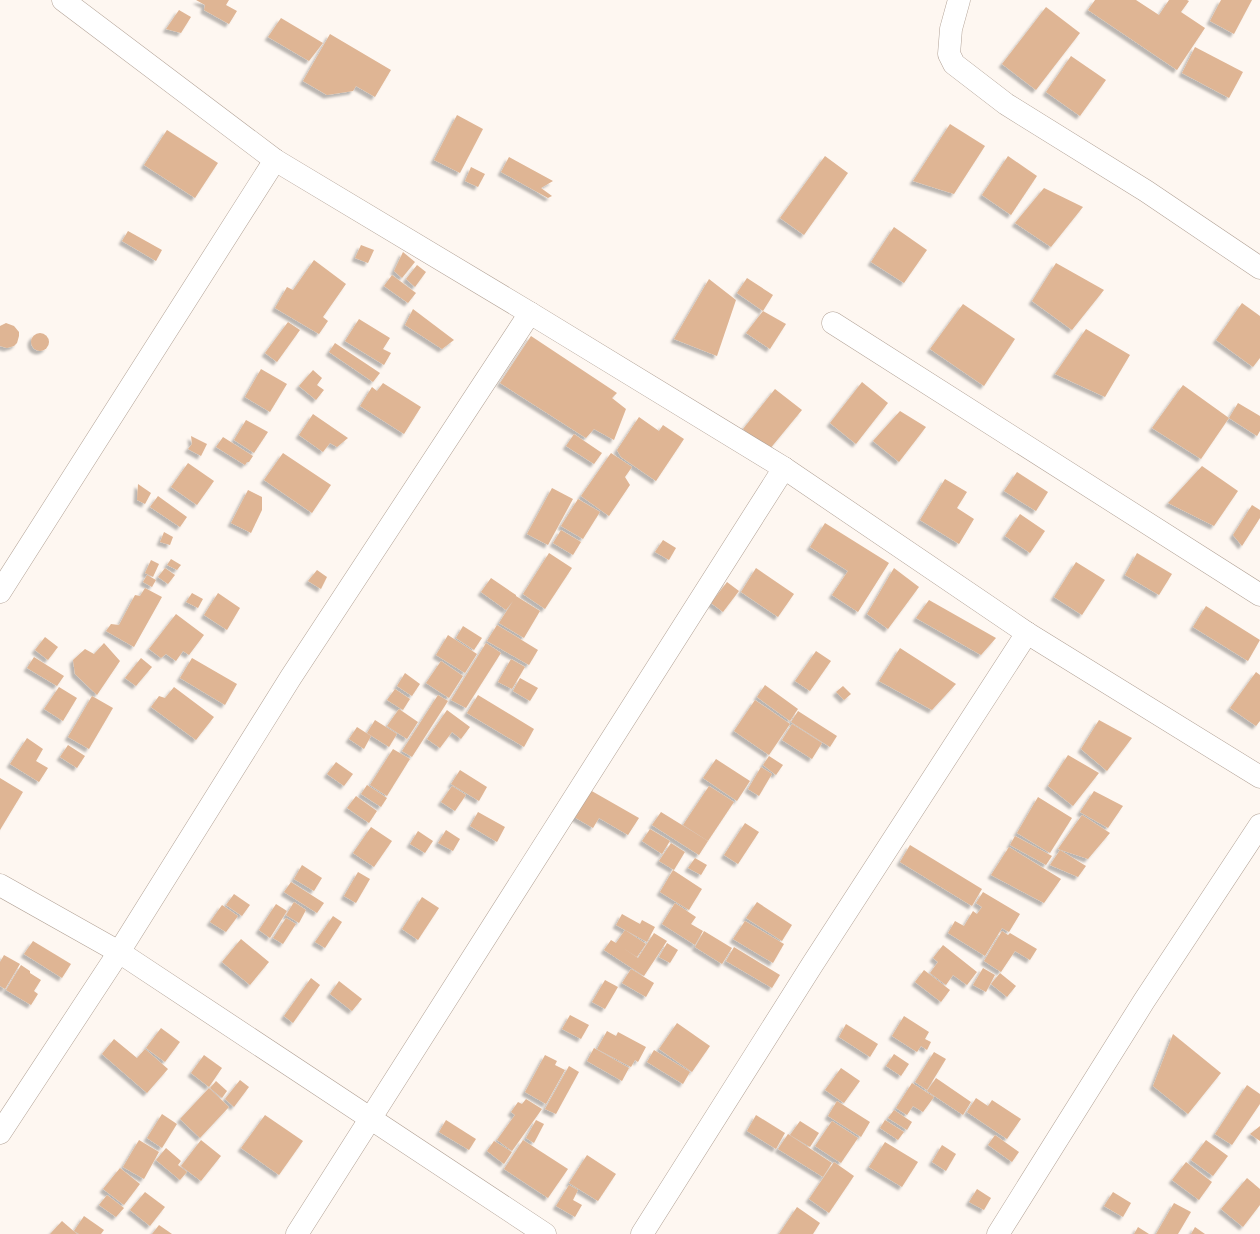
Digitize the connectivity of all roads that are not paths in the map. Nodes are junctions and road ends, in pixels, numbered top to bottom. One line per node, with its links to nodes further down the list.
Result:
1 (63, 0): 3 (street)
2 (959, 0): 4 (street)
3 (275, 160): 5 (street); 8 (street)
4 (1260, 268)
5 (530, 313): 7 (street); 14 (street)
6 (832, 323): 9 (street)
7 (784, 468): 10 (street); 15 (street)
8 (0, 592)
9 (1260, 595)
10 (1026, 633): 11 (street); 19 (street)
11 (1260, 778)
12 (1260, 825): 20 (street)
13 (0, 885): 14 (street)
14 (119, 952): 15 (street); 16 (street)
15 (370, 1118): 17 (street); 18 (street)
16 (0, 1133)
17 (296, 1234)
18 (545, 1234)
19 (642, 1234)
20 (998, 1234)

